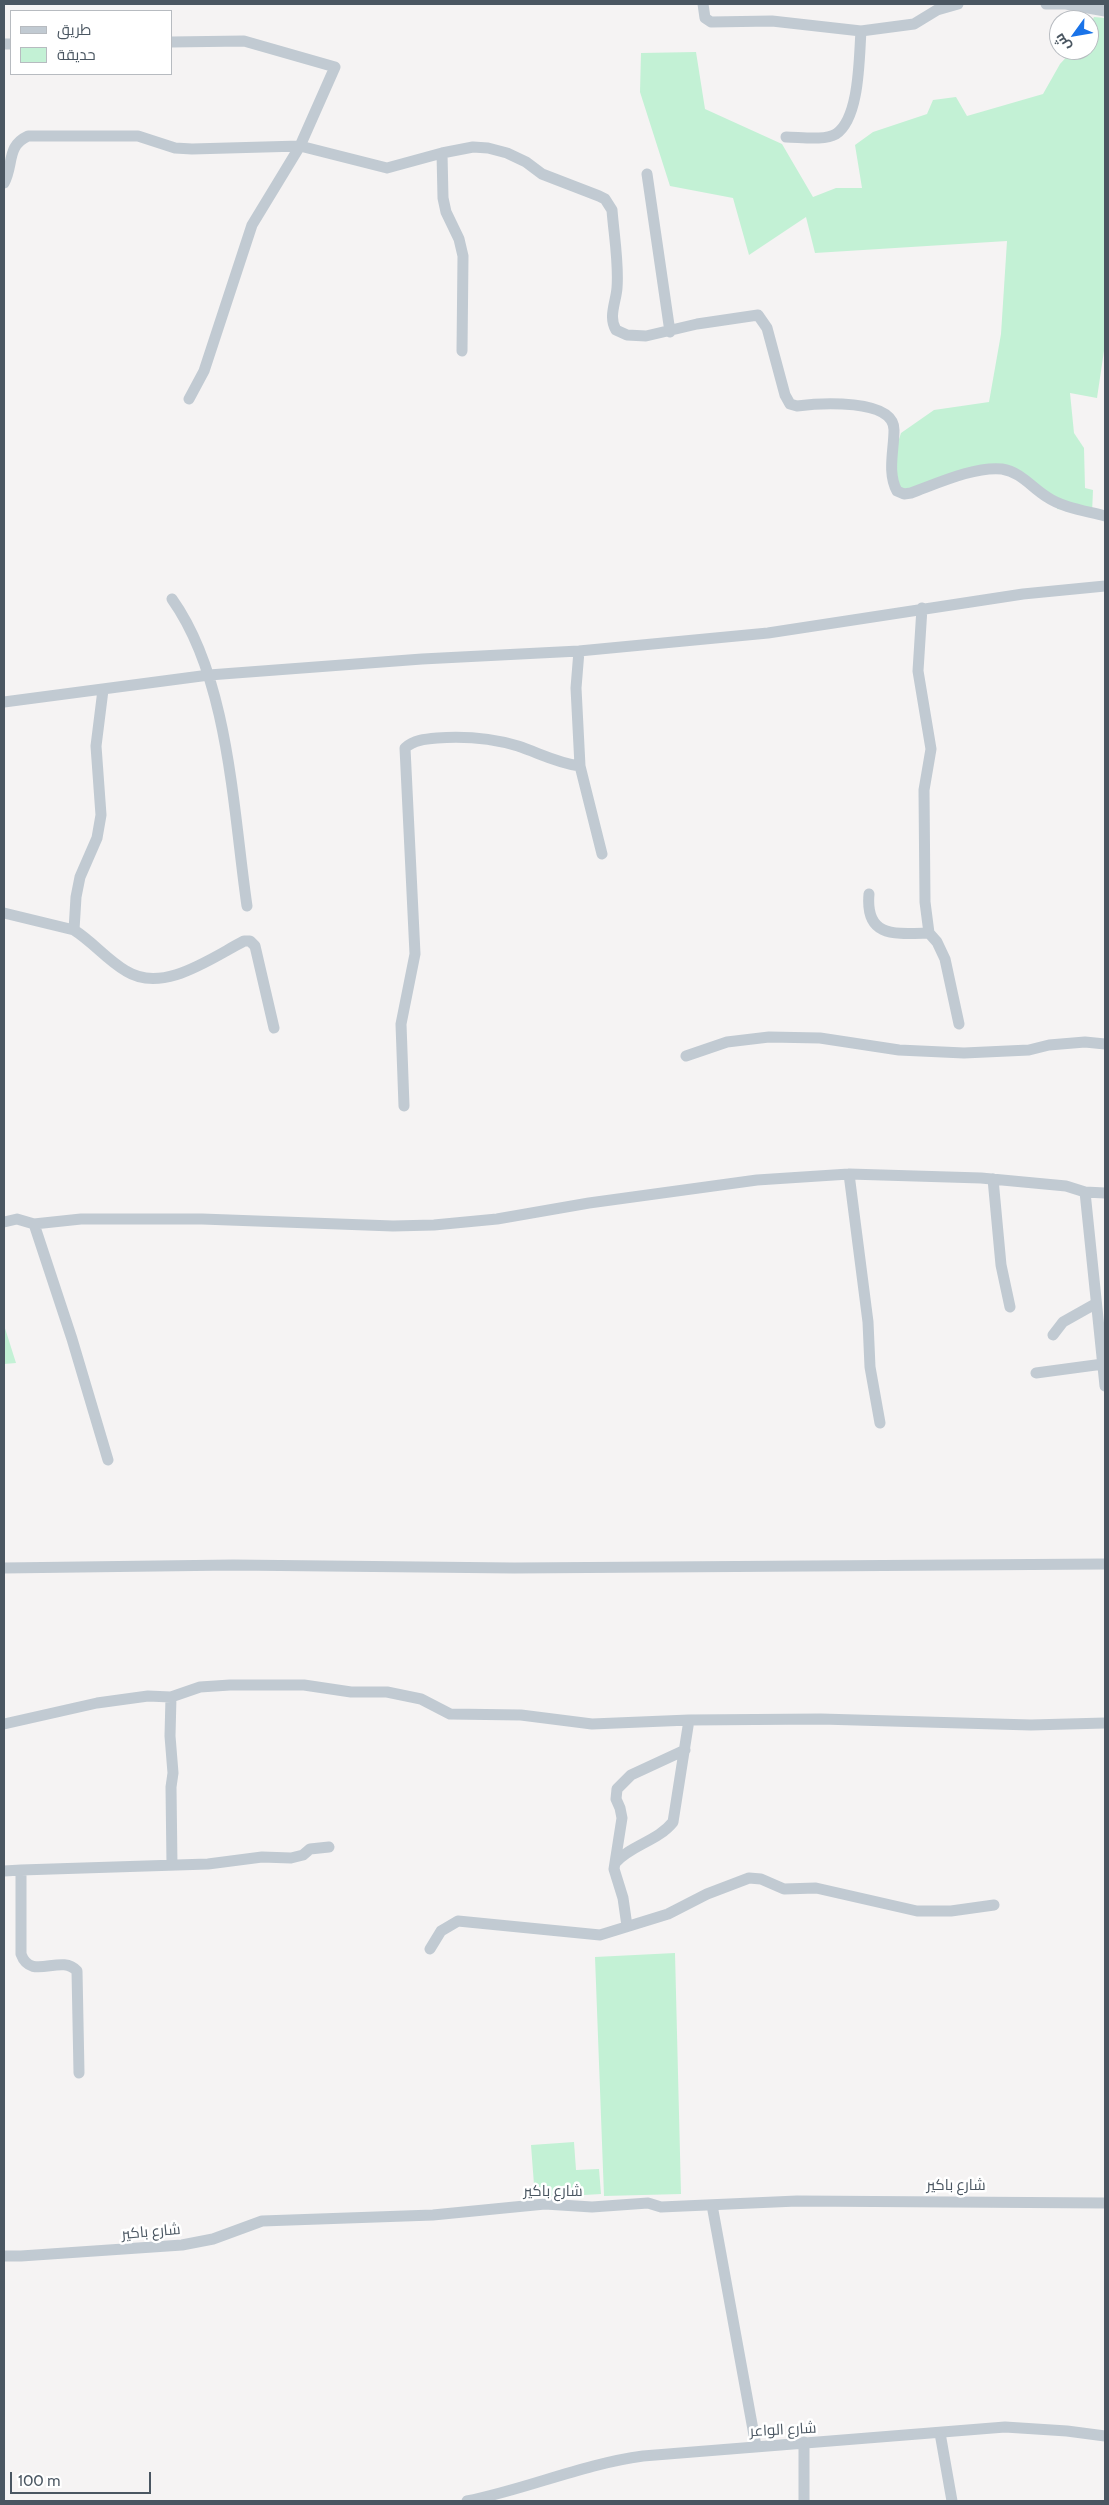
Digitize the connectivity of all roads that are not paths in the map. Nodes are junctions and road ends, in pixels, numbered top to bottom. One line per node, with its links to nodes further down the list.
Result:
1 (703, 4): 5 (street)
2 (958, 4): 5 (street)
3 (1046, 4): 4 (street)
4 (1105, 11)
5 (861, 31): 7 (street)
6 (172, 42): 8 (street)
7 (786, 137)
8 (300, 146): 9 (street); 11 (street); 14 (street)
9 (442, 153): 12 (street); 13 (street)
10 (647, 174): 12 (street)
11 (4, 183)
12 (670, 332): 15 (street)
13 (462, 352)
14 (189, 399)
15 (1105, 516)
16 (1105, 586): 18 (street)
17 (172, 599): 20 (street)
18 (922, 608): 19 (street); 29 (street)
19 (579, 651): 20 (street); 23 (street)
20 (209, 675): 21 (street); 26 (street)
21 (104, 690): 22 (street); 28 (street)
22 (4, 702)
23 (580, 766): 24 (street); 34 (street)
24 (602, 854)
25 (869, 894): 29 (street)
26 (247, 906)
27 (4, 913): 28 (street)
28 (74, 930): 31 (street)
29 (929, 934): 30 (street)
30 (958, 1024)
31 (274, 1028)
32 (1105, 1044): 33 (street)
33 (686, 1056)
34 (404, 1106)
35 (849, 1174): 36 (street); 40 (street); 47 (street)
36 (993, 1179): 37 (street); 42 (street)
37 (1085, 1192): 38 (street); 41 (street)
38 (1105, 1193)
39 (4, 1222): 40 (street)
40 (34, 1224): 48 (street)
41 (1096, 1304): 43 (street); 44 (street)
42 (1010, 1308)
43 (1053, 1335)
44 (1103, 1364): 45 (street); 46 (street)
45 (1036, 1373)
46 (1105, 1386)
47 (880, 1423)
48 (108, 1460)
49 (1105, 1564): 50 (street)
50 (4, 1568)
51 (171, 1696): 52 (street); 54 (street); 58 (street)
52 (689, 1720): 53 (street); 55 (street)
53 (1105, 1723)
54 (4, 1724)
55 (685, 1750): 57 (street); 57 (street)
56 (329, 1847): 58 (street)
57 (615, 1863): 62 (street)
58 (172, 1865): 59 (street)
59 (21, 1870): 60 (street); 64 (street)
60 (4, 1871)
61 (994, 1905): 62 (street)
62 (627, 1926): 63 (street)
63 (430, 1948)
64 (80, 2073)
65 (1105, 2203): 66 (street, شارع باكير)
66 (712, 2207): 67 (street, شارع باكير); 71 (street)
67 (4, 2256)
68 (940, 2433): 69 (street, شارع الواعر); 70 (street, شارع الواعر); 74 (street)
69 (1105, 2436)
70 (804, 2444): 71 (street, شارع الواعر); 73 (street)
71 (756, 2446): 72 (street, شارع الواعر)
72 (467, 2501)
73 (804, 2501)
74 (952, 2501)

